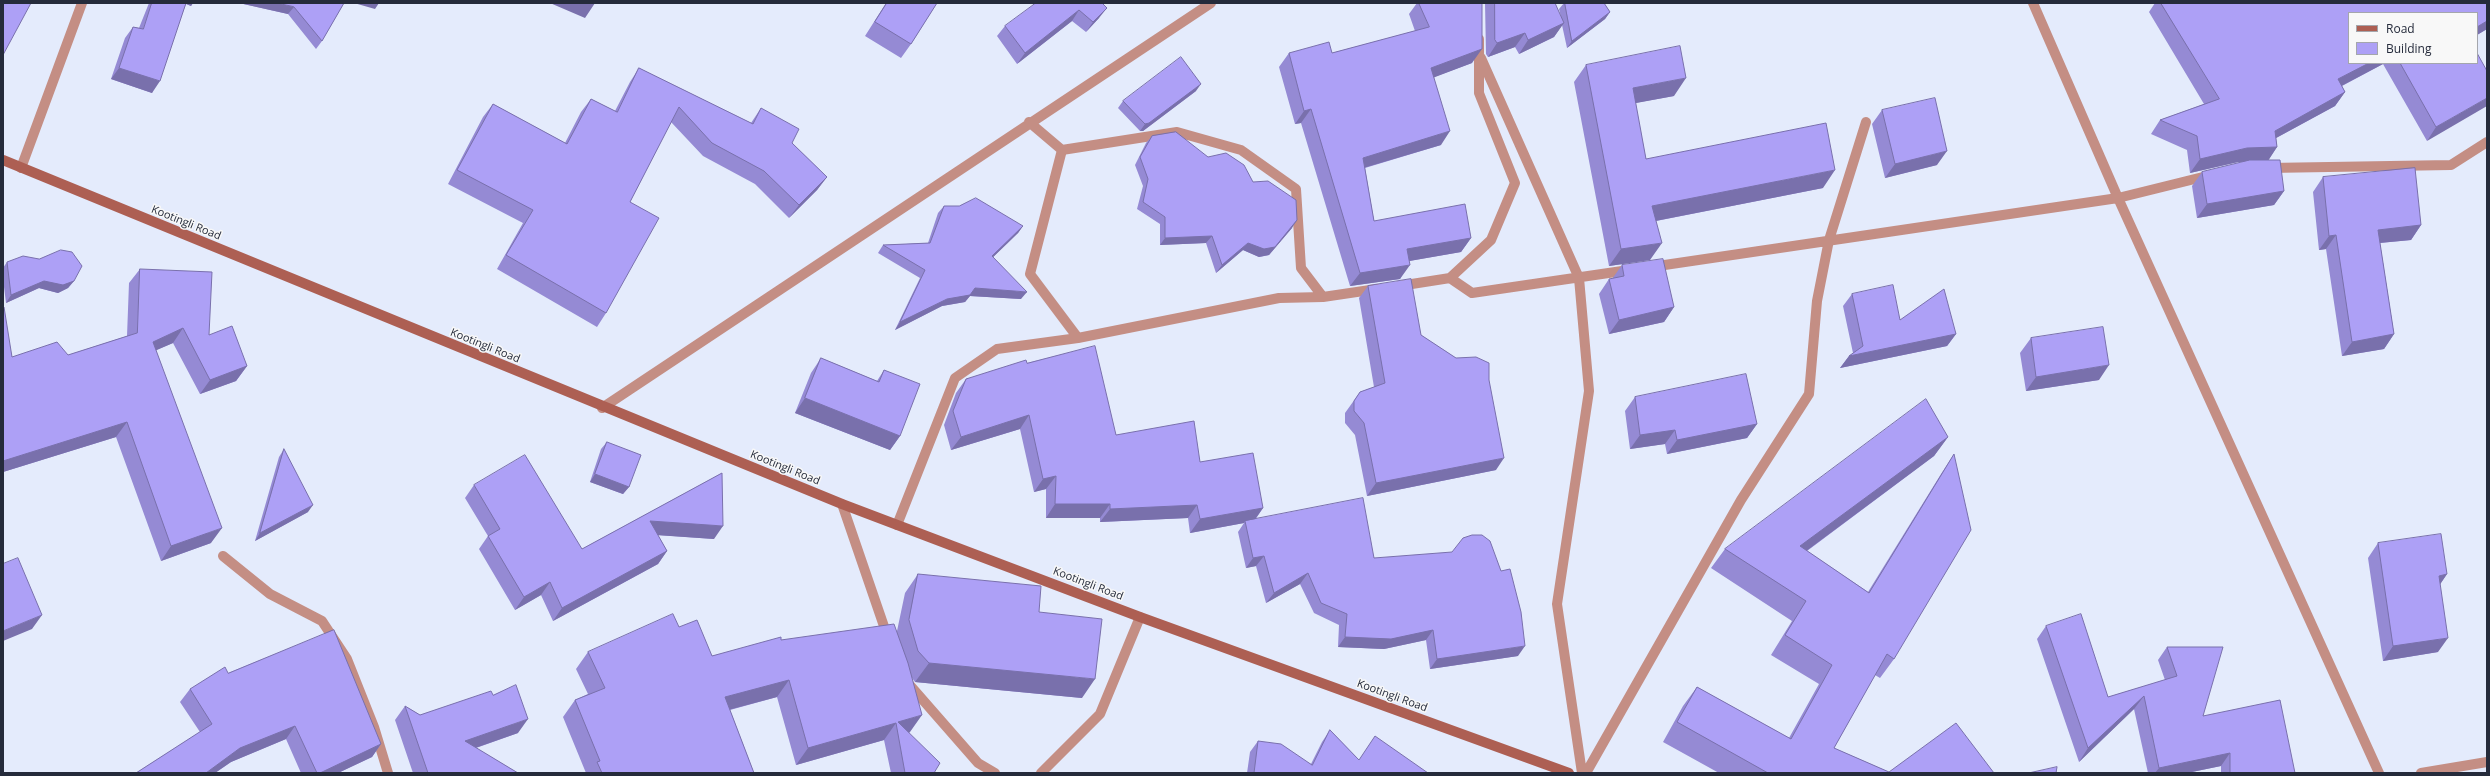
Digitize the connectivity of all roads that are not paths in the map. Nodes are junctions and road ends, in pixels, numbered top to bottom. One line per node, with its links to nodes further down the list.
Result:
1 (82, 3): 11 (street)
2 (1211, 3): 6 (street)
3 (2033, 3): 14 (street)
4 (1479, 25): 5 (street)
5 (1479, 54): 16 (street); 17 (street)
6 (1029, 122): 9 (street); 20 (street)
7 (1866, 122): 15 (street)
8 (2487, 142): 12 (street)
9 (1062, 150): 18 (street); 19 (street)
10 (3, 160): 11 (street, Kootingli Road)
11 (21, 168): 20 (street, Kootingli Road)
12 (2255, 168)
13 (2224, 171): 14 (street)
14 (2118, 198): 15 (street); 34 (street)
15 (1829, 240): 17 (street); 33 (street)
16 (1450, 278): 17 (street); 18 (street)
17 (1579, 278): 32 (street)
18 (1323, 297): 19 (street)
19 (1078, 338): 22 (street)
20 (602, 408): 21 (street, Kootingli Road)
21 (842, 504): 22 (street, Kootingli Road); 25 (street)
22 (898, 525): 24 (street, Kootingli Road)
23 (223, 556): 28 (street)
24 (1140, 617): 30 (street); 31 (street, Kootingli Road)
25 (892, 651)
26 (899, 673): 29 (street)
27 (2487, 762): 35 (street)
28 (388, 773)
29 (995, 773)
30 (1041, 773)
31 (1569, 773)
32 (1582, 773)
33 (1586, 773)
34 (2378, 773)
35 (2421, 773)

